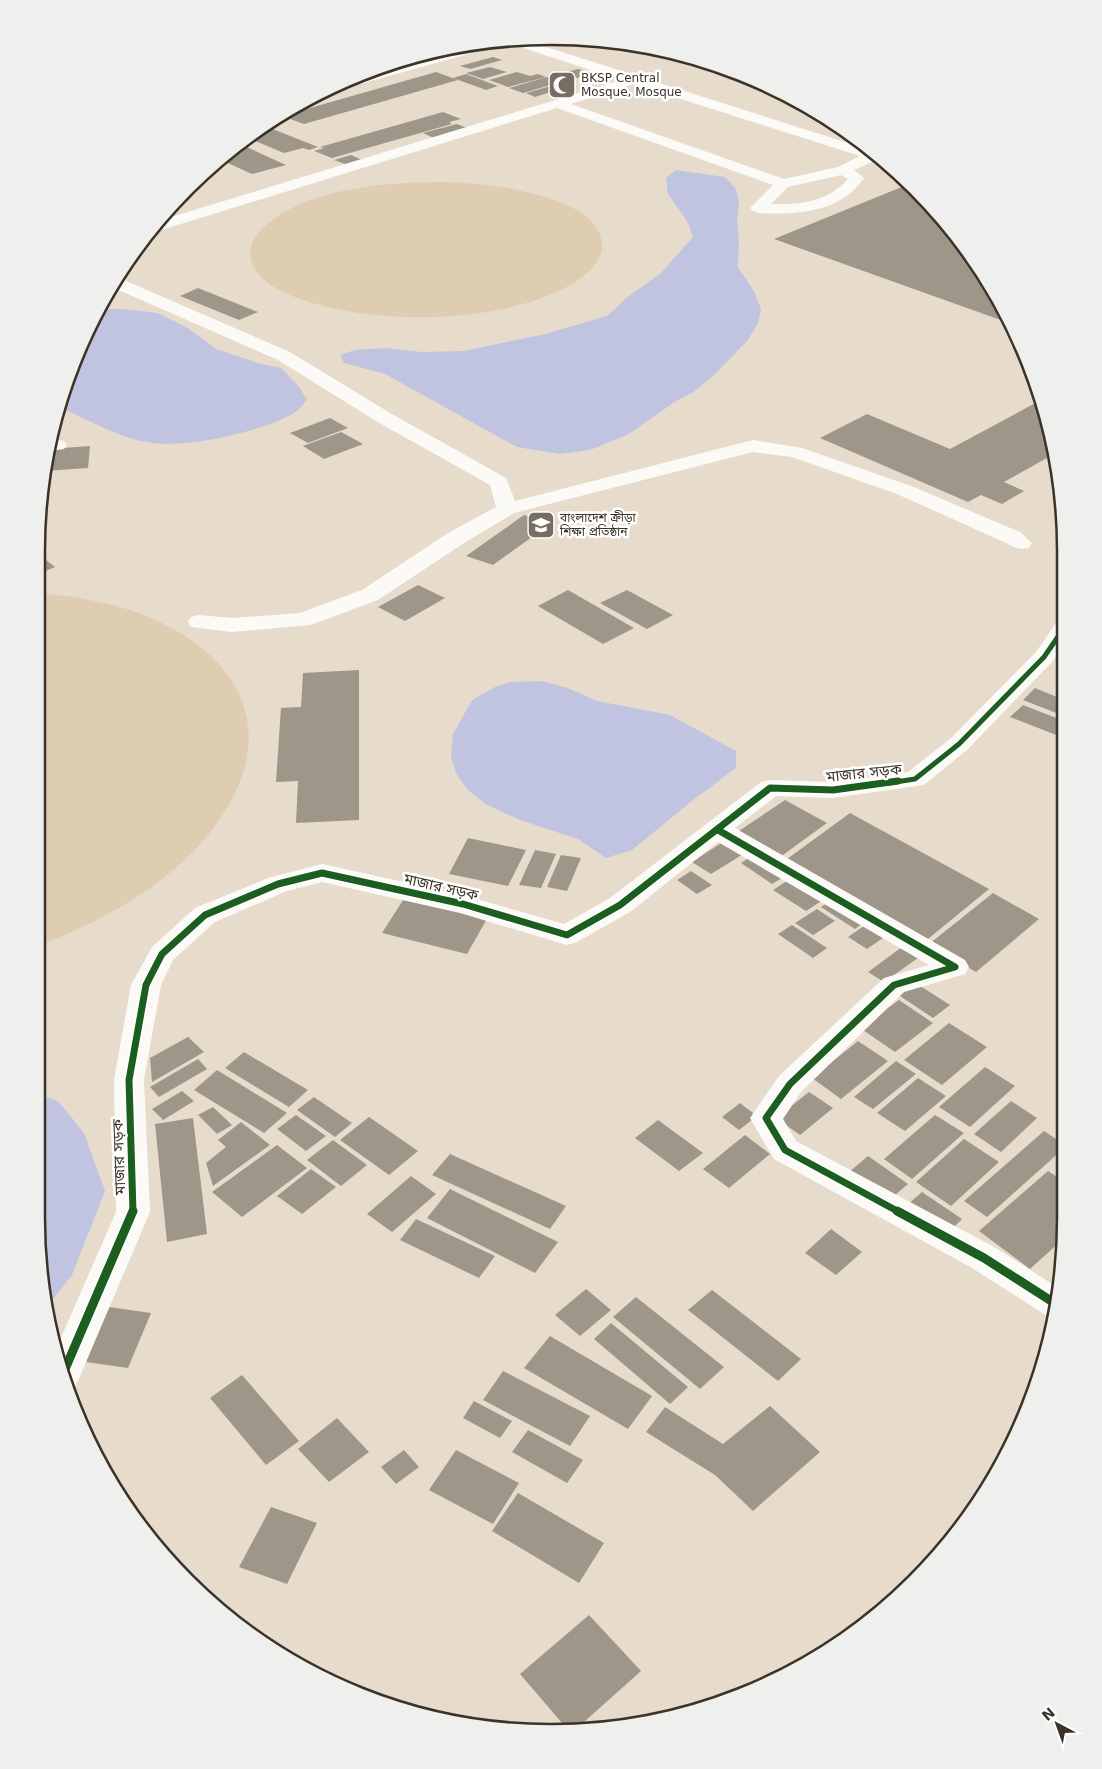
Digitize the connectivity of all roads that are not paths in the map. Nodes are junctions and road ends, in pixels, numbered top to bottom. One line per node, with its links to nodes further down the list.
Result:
1 (528, 46): 2 (street)
2 (633, 80): 3 (street); 4 (street)
3 (556, 103): 7 (street); 8 (street)
4 (862, 152)
5 (871, 159): 6 (street)
6 (843, 170): 7 (street); 7 (street)
7 (783, 184)
8 (165, 224)
9 (121, 285): 10 (street)
10 (507, 509): 11 (street); 12 (street)
11 (1021, 543)
12 (199, 622)
13 (1054, 661): 14 (street, মাজার সড়ক)
14 (718, 830): 15 (street); 16 (street, মাজার সড়ক)
15 (1050, 1300)
16 (67, 1365)

